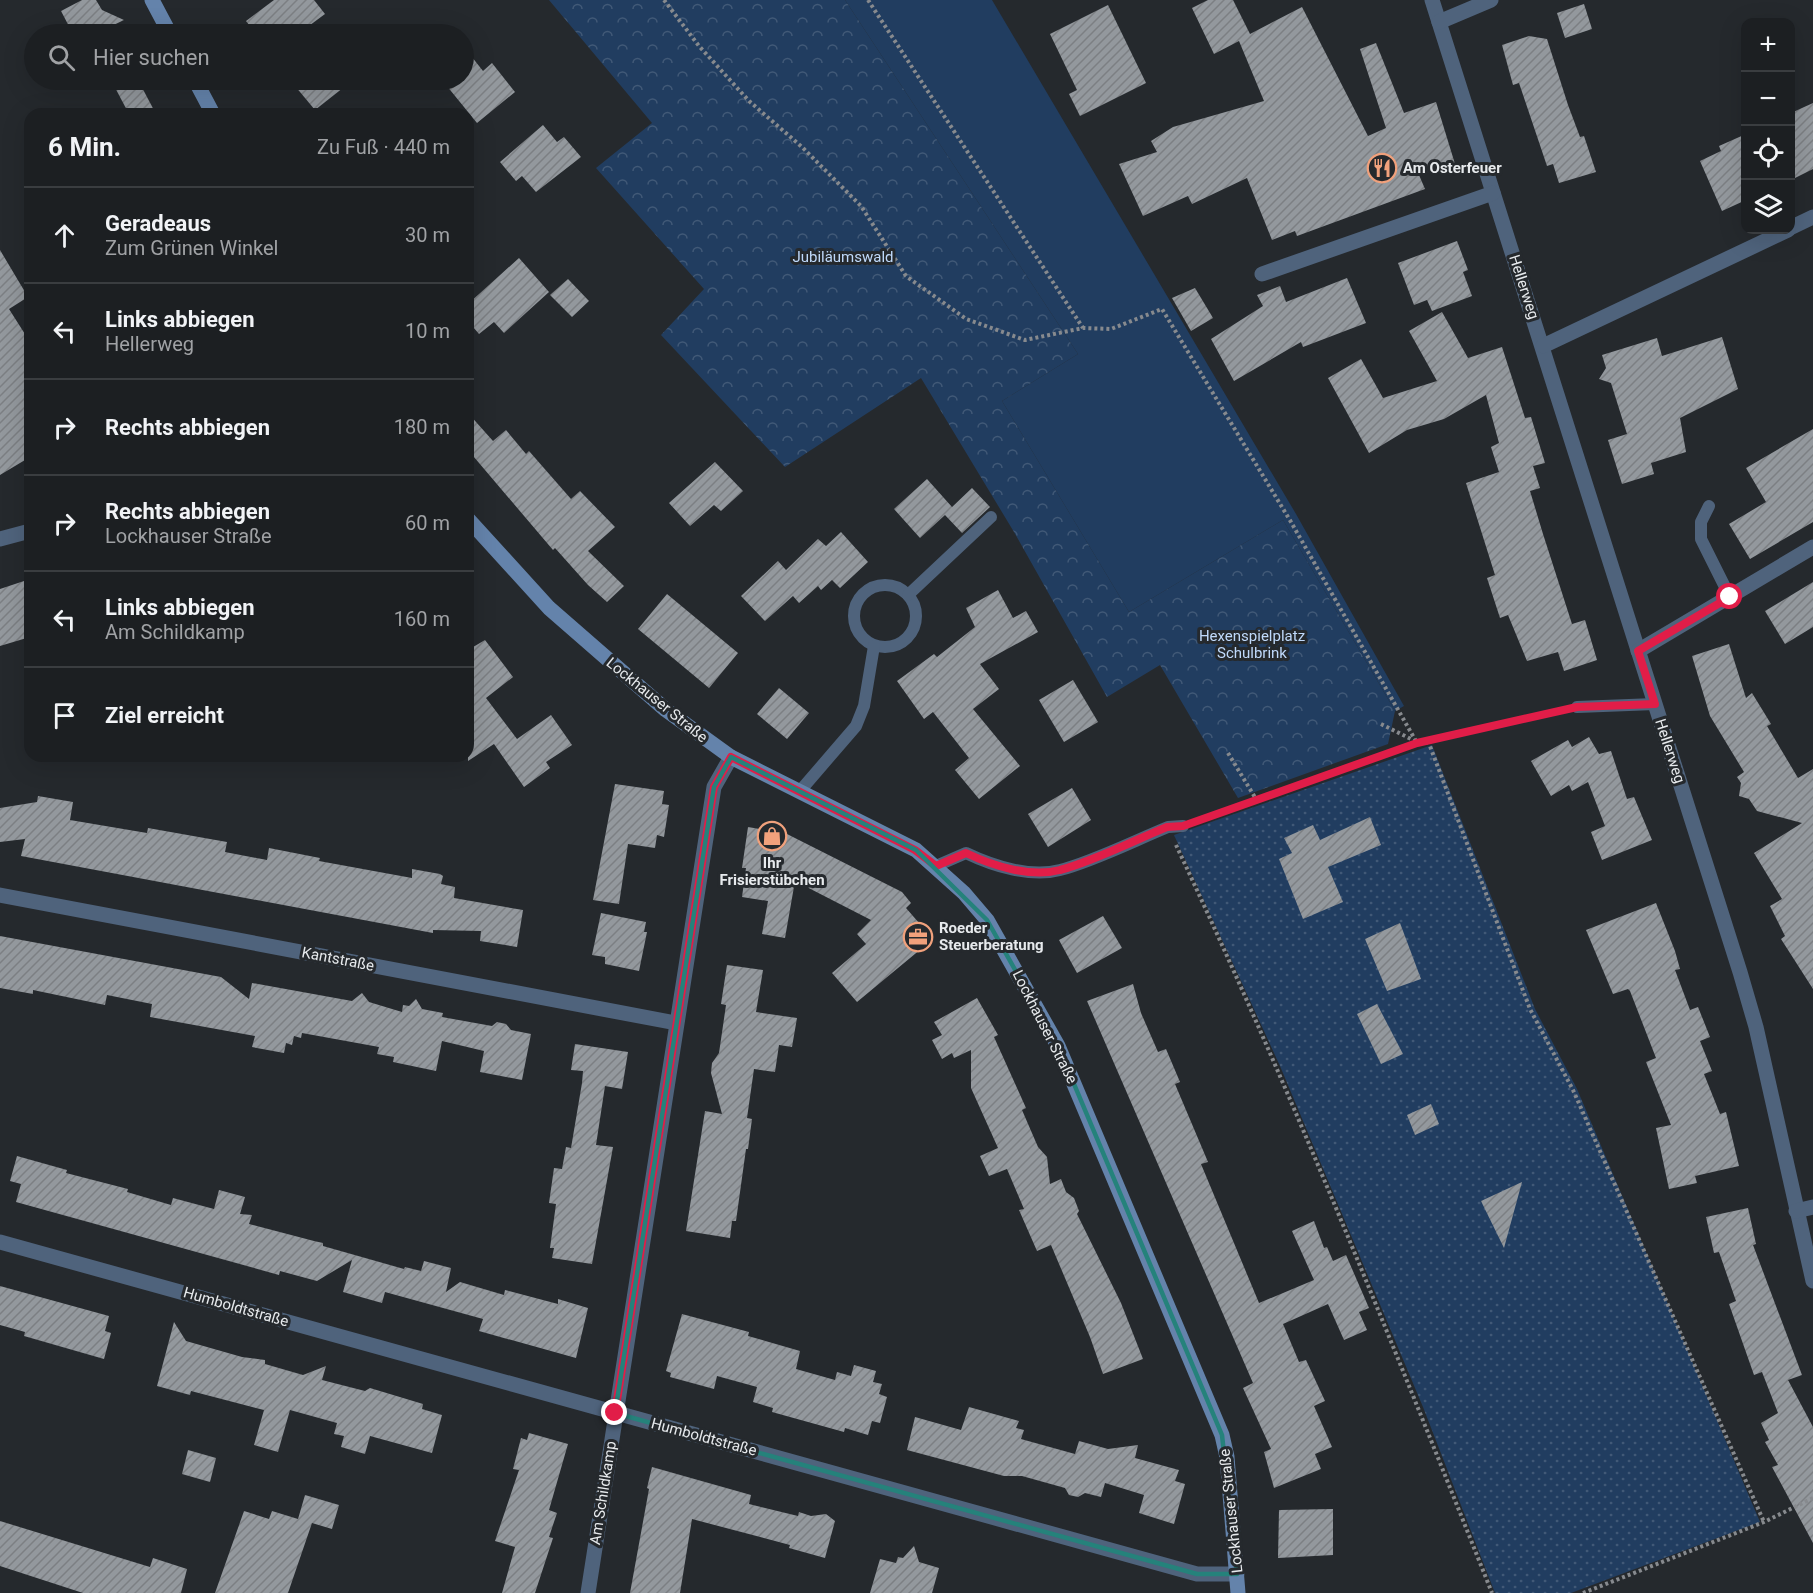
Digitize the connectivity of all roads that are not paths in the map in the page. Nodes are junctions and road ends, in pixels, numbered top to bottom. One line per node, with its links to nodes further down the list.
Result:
1 (152, 0): 5 (street)
2 (1432, 0): 4 (street, Hellerweg)
3 (1491, 0): 4 (street)
4 (1439, 22): 8 (street, Hellerweg)
5 (165, 24)
6 (200, 90): 7 (street)
7 (210, 108)
8 (1493, 193): 12 (street); 13 (street, Hellerweg)
9 (1813, 218): 10 (street)
10 (1795, 226)
11 (1778, 234): 13 (street)
12 (1262, 274)
13 (1543, 345): 23 (street, Hellerweg)
14 (1709, 506): 21 (lane)
15 (991, 518): 20 (lane)
16 (474, 526): 26 (street, Lockhauser Straße)
17 (24, 533): 18 (street)
18 (0, 539)
19 (1813, 547): 21 (street)
20 (908, 595): 22 (lane); 22 (lane)
21 (1730, 597): 23 (street)
22 (874, 646): 27 (lane)
23 (1638, 651): 24 (street, Hellerweg)
24 (1655, 704): 25 (lane); 33 (street, Hellerweg)
25 (1577, 707)
26 (731, 757): 27 (street, Lockhauser Straße); 31 (street, Am Schildkamp)
27 (800, 791): 29 (street, Lockhauser Straße)
28 (1183, 826): 29 (lane)
29 (936, 866): 37 (street, Lockhauser Straße)
30 (0, 895): 31 (street, Kantstraße)
31 (676, 1023): 36 (street, Am Schildkamp)
32 (1813, 1207): 33 (street)
33 (1796, 1211): 35 (street, Hellerweg)
34 (0, 1242): 36 (street, Humboldtstraße)
35 (1813, 1281)
36 (615, 1413): 37 (street, Humboldtstraße); 38 (street, Am Schildkamp)
37 (1237, 1574): 39 (street, Lockhauser Straße)
38 (588, 1593)
39 (1238, 1593)

